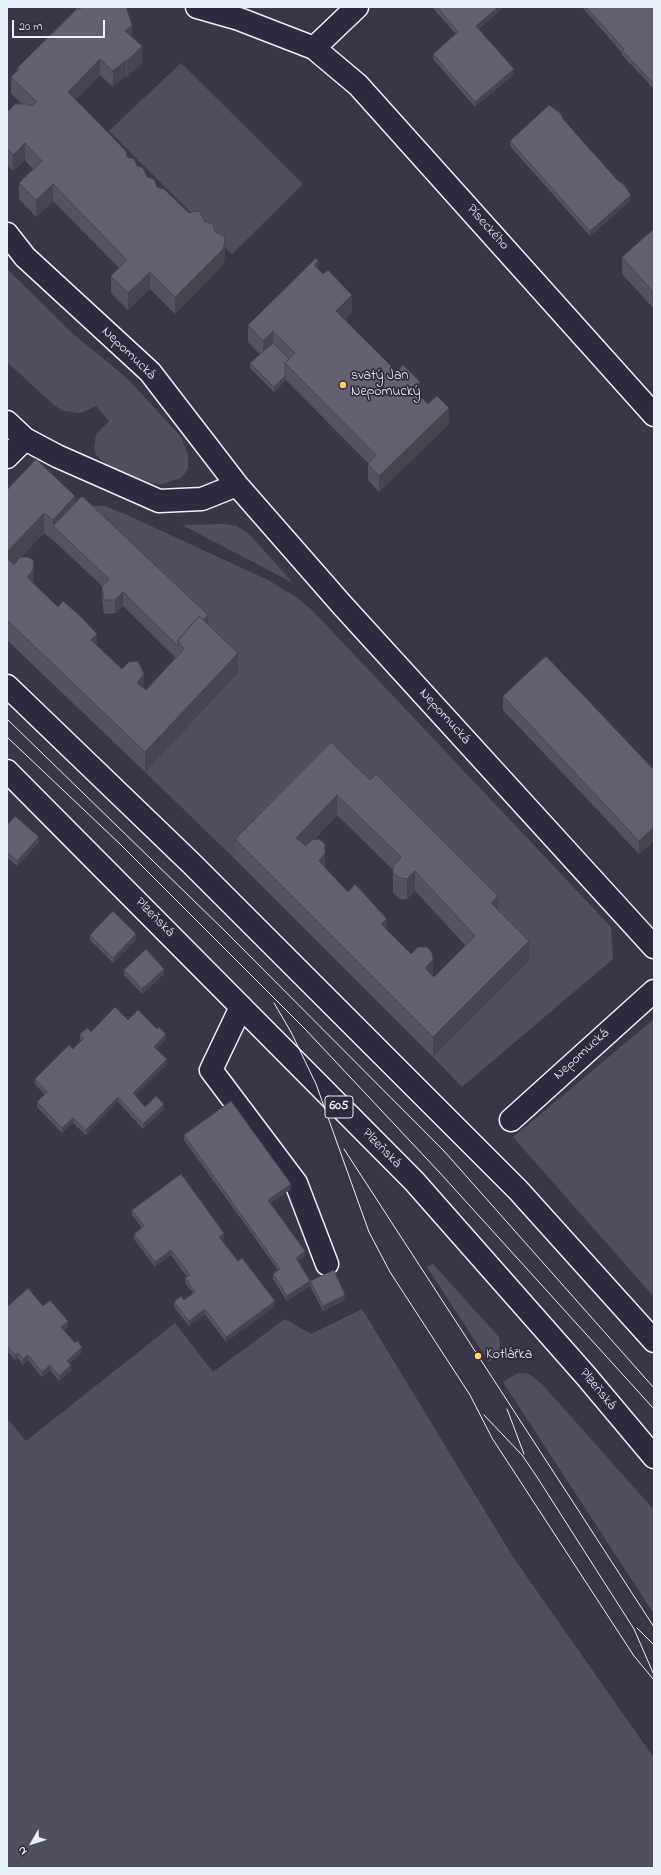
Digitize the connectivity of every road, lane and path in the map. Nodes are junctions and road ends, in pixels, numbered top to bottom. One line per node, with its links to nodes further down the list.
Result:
1 (197, 7): 3 (street, Píseckého)
2 (357, 7): 3 (street)
3 (314, 48): 5 (street, Píseckého)
4 (7, 234): 9 (street, Nepomucká)
5 (654, 415)
6 (7, 422): 7 (street)
7 (25, 439): 8 (street); 9 (street)
8 (7, 456)
9 (237, 486): 12 (street, Nepomucká)
10 (7, 686): 17 (street)
11 (7, 771): 14 (street, Plzeňská / 605)
12 (654, 947)
13 (654, 992): 15 (street, Nepomucká)
14 (241, 1008): 16 (street); 18 (street, Plzeňská / 605)
15 (511, 1120)
16 (327, 1264)
17 (654, 1341)
18 (654, 1457)

